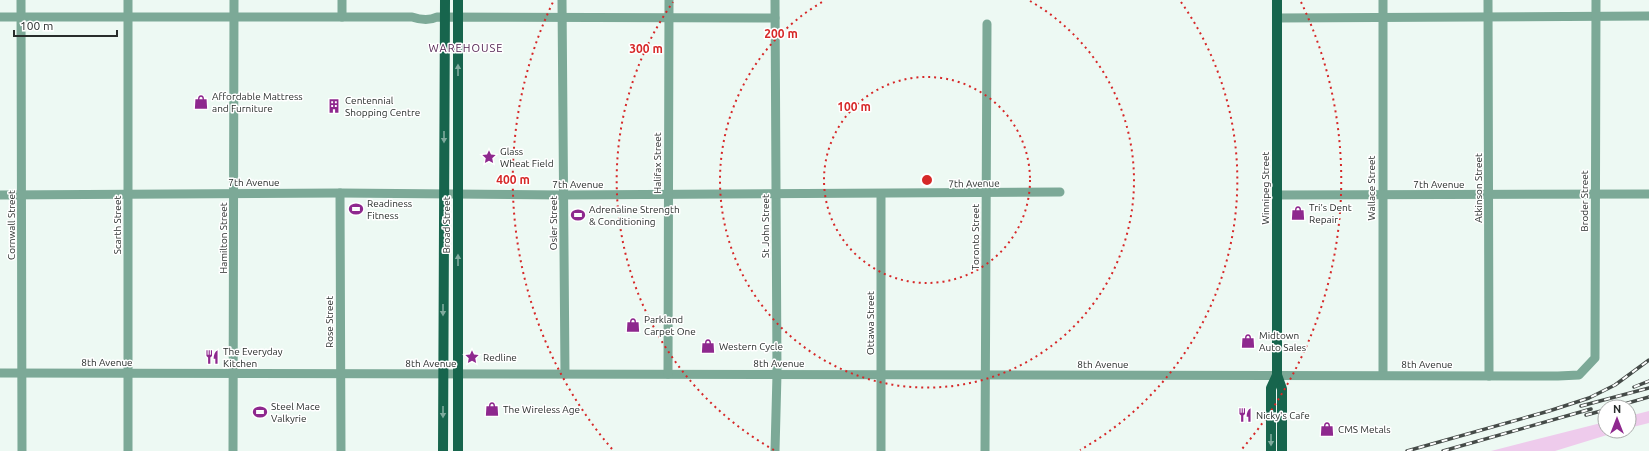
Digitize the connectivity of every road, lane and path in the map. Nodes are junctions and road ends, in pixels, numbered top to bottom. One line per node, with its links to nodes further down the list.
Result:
1 (21, 0): 17 (street, Cornwall Street)
2 (128, 0): 18 (street, Scarth Street)
3 (234, 0): 19 (street, Hamilton Street)
4 (342, 0): 20 (street)
5 (444, 0): 21 (main road, Broad Street)
6 (458, 0): 22 (main road, Broad Street)
7 (562, 0): 24 (street, Osler Street)
8 (669, 0): 25 (street, Halifax Street)
9 (775, 0): 26 (street, St John Street)
10 (1277, 0): 27 (main road, Winnipeg Street)
11 (1383, 0): 28 (street, Wallace Street)
12 (1488, 0): 23 (street, Atkinson Street)
13 (1596, 0): 14 (street, Broder Street)
14 (1596, 16): 15 (street); 23 (street); 46 (street, Broder Street)
15 (1649, 16)
16 (0, 17): 17 (street)
17 (21, 17): 18 (street); 33 (street, Cornwall Street)
18 (128, 17): 19 (street); 34 (street, Scarth Street)
19 (234, 17): 20 (street); 35 (street, Hamilton Street)
20 (342, 17): 21 (street)
21 (441, 17): 22 (street); 36 (main road, Broad Street, one-way to 36)
22 (458, 17): 24 (street); 37 (main road, Broad Street, one-way to 22)
23 (1488, 17): 28 (street); 47 (street, Atkinson Street)
24 (562, 18): 25 (street); 42 (street, Osler Street)
25 (669, 18): 26 (street); 38 (street, Halifax Street)
26 (775, 18): 43 (street, St John Street)
27 (1277, 18): 28 (street); 44 (main road, Winnipeg Street)
28 (1383, 18): 45 (street, Wallace Street)
29 (987, 24): 40 (street, Toronto Street)
30 (1060, 192): 40 (street, 7th Avenue)
31 (340, 193): 35 (street, 7th Avenue); 36 (street, 7th Avenue); 52 (street, Rose Street)
32 (0, 194): 33 (street, 7th Avenue)
33 (22, 194): 34 (street, 7th Avenue); 49 (street, Cornwall Street)
34 (128, 194): 35 (street, 7th Avenue); 50 (street, Scarth Street)
35 (234, 194): 51 (street, Hamilton Street)
36 (444, 194): 37 (street, 7th Avenue); 53 (main road, Broad Street, one-way to 53)
37 (458, 194): 42 (street, 7th Avenue); 54 (main road, Broad Street, one-way to 37)
38 (668, 194): 42 (street, 7th Avenue); 43 (street, 7th Avenue); 56 (street, Halifax Street)
39 (880, 194): 40 (street, 7th Avenue); 43 (street, 7th Avenue); 58 (street, Ottawa Street)
40 (986, 194): 59 (street, Toronto Street)
41 (1649, 194): 46 (street, 7th Avenue)
42 (564, 195): 55 (street, Osler Street)
43 (776, 195): 57 (street, St John Street)
44 (1277, 195): 45 (street, 7th Avenue); 60 (main road, Winnipeg Street)
45 (1382, 195): 47 (street, 7th Avenue); 61 (street, Wallace Street)
46 (1595, 195): 47 (street, 7th Avenue); 63 (street, Broder Street)
47 (1489, 196): 62 (street, Atkinson Street)
48 (0, 373): 49 (street, 8th Avenue)
49 (22, 373): 50 (street, 8th Avenue); 64 (street, Cornwall Street)
50 (128, 373): 51 (street, 8th Avenue); 65 (street, Scarth Street)
51 (234, 373): 52 (street, 8th Avenue); 66 (street, Hamilton Street)
52 (341, 374): 53 (street, 8th Avenue); 67 (street, Rose Street)
53 (443, 374): 54 (street, 8th Avenue); 68 (main road, Broad Street, one-way to 68)
54 (459, 374): 55 (street, 8th Avenue); 69 (main road, Broad Street)
55 (565, 374): 56 (street, 8th Avenue)
56 (668, 374): 57 (street, 8th Avenue)
57 (777, 374): 58 (street, 8th Avenue); 70 (street, St John Street)
58 (881, 374): 59 (street, 8th Avenue); 71 (street, Ottawa Street)
59 (986, 375): 60 (street, 8th Avenue); 72 (street, Toronto Street)
60 (1277, 375): 61 (street, 8th Avenue); 73 (main road, Winnipeg Street, one-way to 73); 74 (main road, Winnipeg Street)
61 (1383, 375): 62 (street, 8th Avenue)
62 (1489, 376): 63 (street, 8th Avenue)
63 (1558, 376)
64 (22, 451)
65 (128, 451)
66 (233, 451)
67 (341, 451)
68 (443, 451)
69 (458, 451)
70 (775, 451)
71 (881, 451)
72 (985, 451)
73 (1271, 451)
74 (1282, 451)

